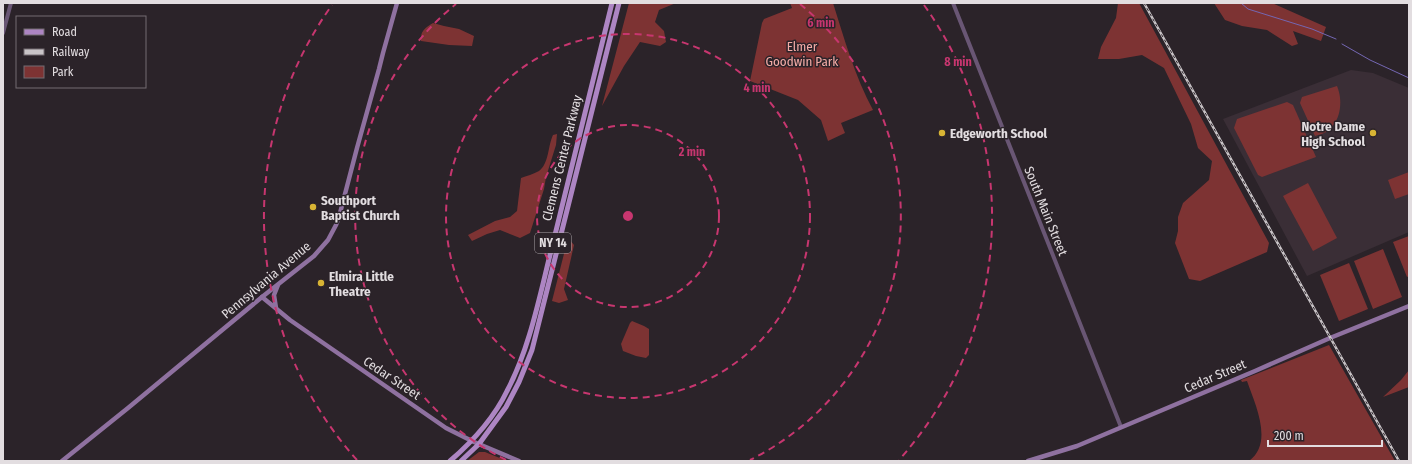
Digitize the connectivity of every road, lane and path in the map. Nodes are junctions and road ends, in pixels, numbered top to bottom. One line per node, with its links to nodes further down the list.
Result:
1 (11, 3): 6 (street)
2 (397, 3): 7 (main road, Pennsylvania Avenue)
3 (612, 3): 12 (main road, Clemens Center Parkway / NY 14)
4 (619, 3): 12 (main road, Clemens Center Parkway / NY 14)
5 (953, 3): 11 (street, South Main Street)
6 (3, 33)
7 (278, 285): 8 (main road, Pennsylvania Avenue); 10 (main road)
8 (262, 297): 10 (main road, Cedar Street); 13 (main road, Pennsylvania Avenue)
9 (1409, 306): 11 (main road, Cedar Street)
10 (276, 308): 12 (main road, Cedar Street)
11 (1121, 427): 17 (main road, Cedar Street)
12 (474, 442): 14 (main road, Clemens Center Parkway / NY 14); 15 (main road, Clemens Center Parkway / NY 14); 16 (main road, Cedar Street)
13 (62, 461)
14 (450, 461)
15 (461, 461)
16 (519, 461)
17 (1028, 461)

